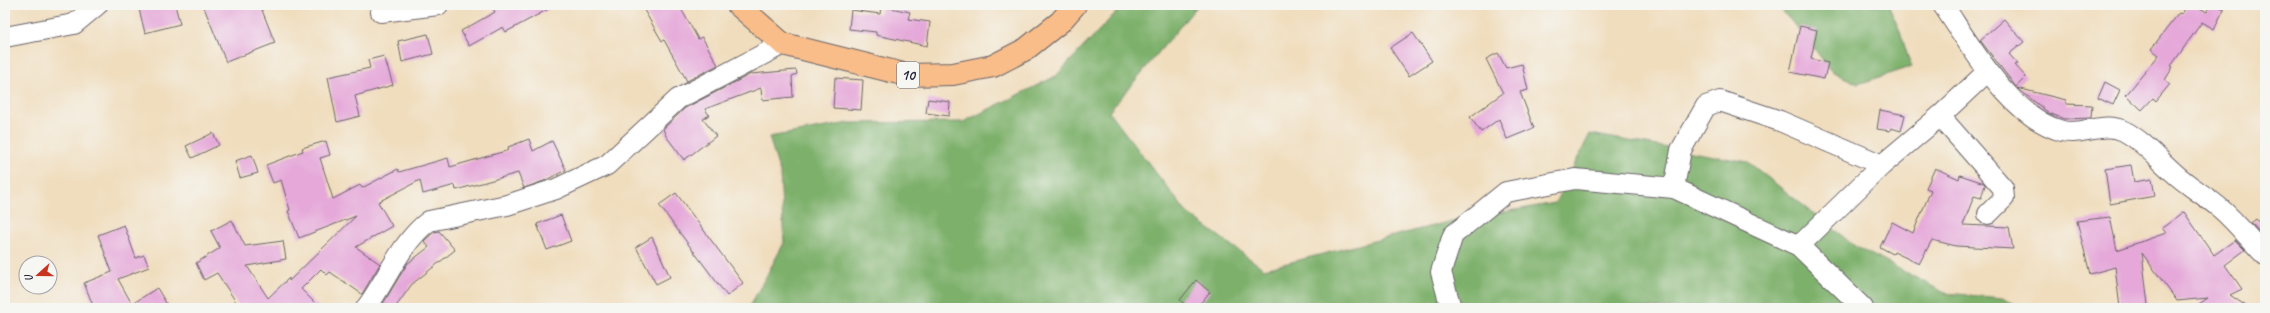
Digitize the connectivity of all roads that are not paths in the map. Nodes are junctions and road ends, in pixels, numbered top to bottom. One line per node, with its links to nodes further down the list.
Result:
1 (96, 5): 7 (street)
2 (438, 5): 6 (street)
3 (738, 5): 8 (highway, 10)
4 (1075, 5): 8 (highway, 10)
5 (1943, 5): 9 (street)
6 (381, 12)
7 (5, 37)
8 (783, 44): 16 (street)
9 (1988, 71): 10 (street); 15 (street)
10 (1940, 116): 11 (street); 13 (street)
11 (1882, 165): 12 (street); 14 (street)
12 (1674, 188): 14 (street); 17 (street)
13 (1988, 214)
14 (1799, 246): 18 (street)
15 (2265, 255)
16 (366, 308)
17 (1451, 308)
18 (1863, 308)

